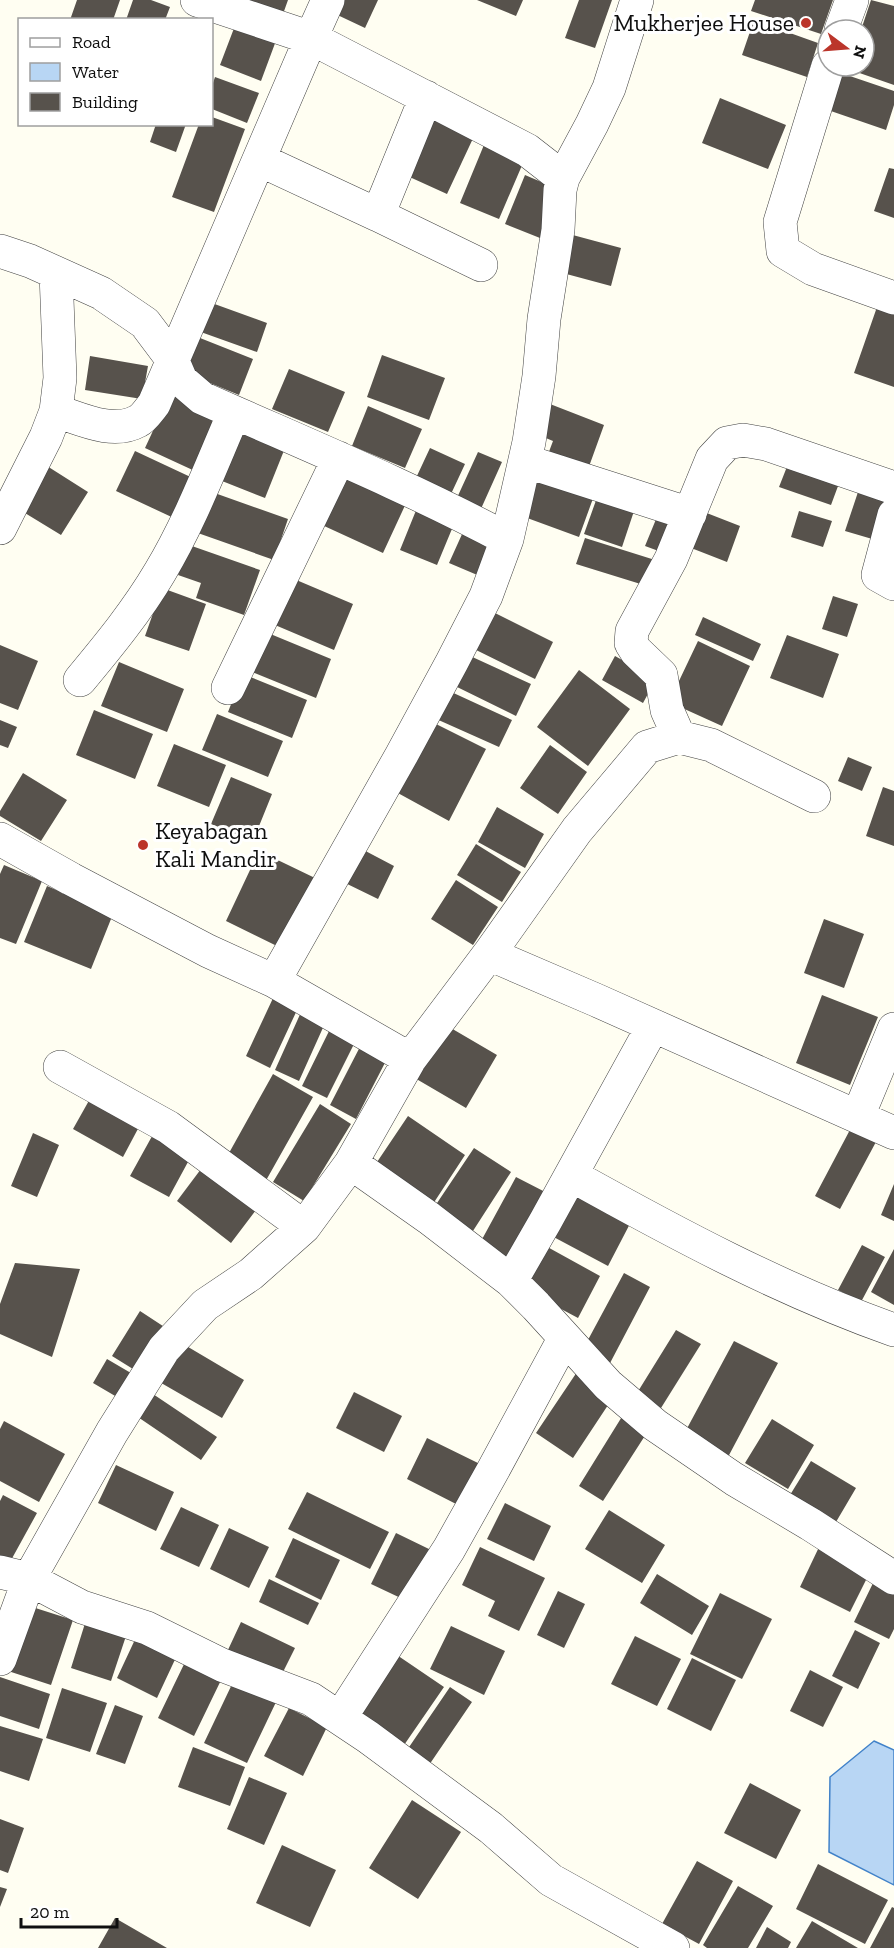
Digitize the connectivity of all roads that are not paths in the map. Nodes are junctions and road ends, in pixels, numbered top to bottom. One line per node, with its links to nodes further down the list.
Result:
1 (197, 0): 6 (street)
2 (328, 0): 6 (street)
3 (637, 0): 10 (street)
4 (852, 0): 5 (street)
5 (845, 18)
6 (311, 38): 8 (street); 9 (street)
7 (824, 78): 15 (street)
8 (426, 97): 10 (street); 11 (street)
9 (260, 160): 11 (street); 16 (street)
10 (563, 178): 20 (street)
11 (378, 215): 13 (street)
12 (0, 251): 14 (street)
13 (481, 265)
14 (56, 273): 16 (street); 17 (street)
15 (894, 298)
16 (172, 359): 17 (street); 18 (street)
17 (56, 411): 24 (street)
18 (234, 412): 19 (street); 27 (street)
19 (339, 458): 25 (street); 28 (street)
20 (525, 461): 22 (street); 25 (street)
21 (894, 488): 22 (street)
22 (690, 514): 29 (street)
23 (894, 516): 26 (street)
24 (0, 528)
25 (507, 539): 33 (street)
26 (894, 584)
27 (80, 680)
28 (228, 688)
29 (679, 737): 30 (street); 32 (street)
30 (814, 796)
31 (0, 839): 33 (street)
32 (489, 954): 34 (street); 36 (street)
33 (274, 981): 36 (street)
34 (653, 1026): 38 (street); 41 (street)
35 (894, 1029): 38 (street)
36 (410, 1059): 40 (street)
37 (60, 1066): 42 (street)
38 (858, 1116): 39 (street)
39 (894, 1133)
40 (351, 1163): 42 (street); 43 (street)
41 (571, 1175): 43 (street); 44 (street)
42 (304, 1227): 46 (street)
43 (511, 1281): 45 (street)
44 (894, 1330)
45 (564, 1339): 47 (street); 49 (street)
46 (15, 1576): 48 (street); 49 (street)
47 (894, 1578)
48 (0, 1659)
49 (340, 1718): 50 (street)
50 (660, 1945)

